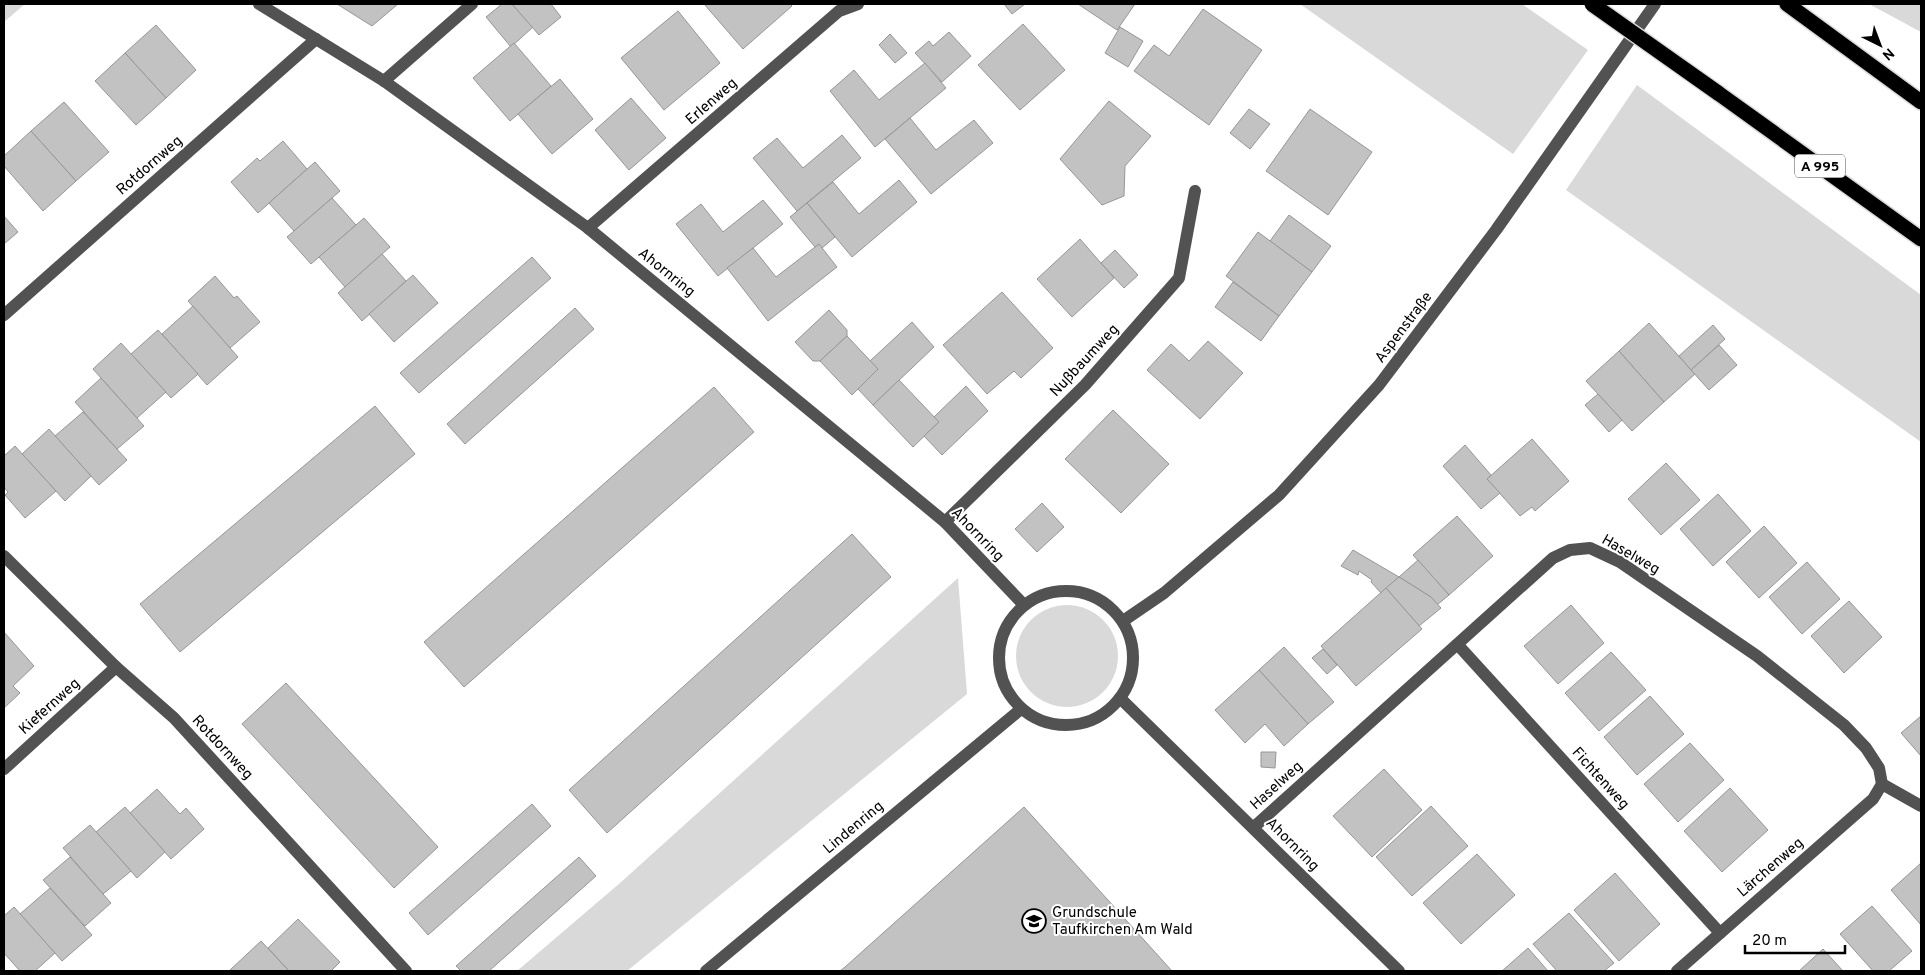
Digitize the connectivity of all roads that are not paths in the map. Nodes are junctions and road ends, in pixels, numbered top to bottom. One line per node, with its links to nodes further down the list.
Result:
1 (259, 4): 7 (street, Ahornring)
2 (472, 4): 8 (street)
3 (858, 4): 11 (street, Erlenweg)
4 (1592, 4): 12 (highway, A 995, bridge)
5 (1655, 4): 17 (street, Aspenstraße)
6 (1787, 4): 9 (highway)
7 (316, 39): 8 (street, Ahornring); 13 (street, Rotdornweg)
8 (384, 81): 11 (street, Ahornring)
9 (1921, 102)
10 (1195, 190): 14 (street, Nußbaumweg)
11 (588, 228): 14 (street, Ahornring)
12 (1921, 239)
13 (4, 315)
14 (945, 522): 16 (street, Ahornring)
15 (4, 556): 19 (street, Rotdornweg)
16 (1024, 605): 17 (street); 21 (street)
17 (1124, 621): 20 (street)
18 (1458, 645): 23 (street, Haselweg); 25 (street, Haselweg); 26 (street, Fichtenweg)
19 (116, 667): 22 (street, Kiefernweg); 27 (street, Rotdornweg)
20 (1120, 698): 21 (street); 25 (street, Ahornring)
21 (1021, 708): 28 (street, Lindenring)
22 (4, 769)
23 (1882, 784): 24 (street); 26 (street, Lärchenweg)
24 (1921, 806)
25 (1254, 827): 29 (street, Ahornring)
26 (1720, 933): 30 (street, Lärchenweg)
27 (406, 971)
28 (706, 971)
29 (1399, 971)
30 (1677, 971)

